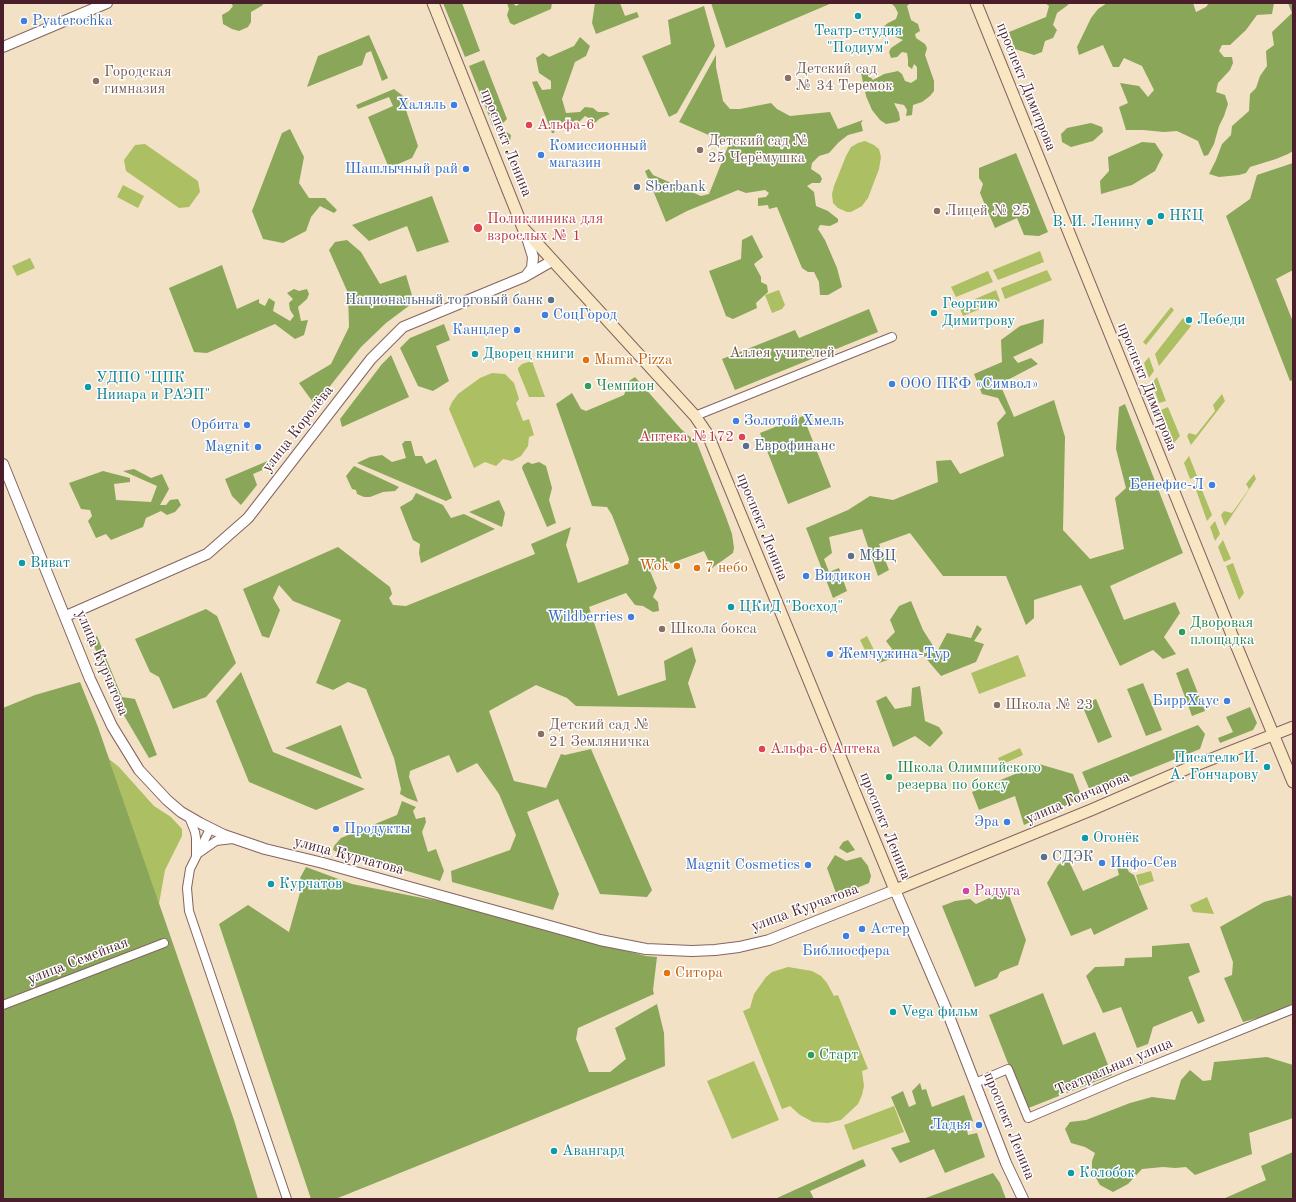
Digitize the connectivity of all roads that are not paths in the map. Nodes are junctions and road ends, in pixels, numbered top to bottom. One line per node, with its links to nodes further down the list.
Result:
1 (107, 3): 4 (street)
2 (433, 3): 5 (main road, проспект Ленина)
3 (976, 3): 13 (main road, проспект Димитрова)
4 (3, 47)
5 (524, 228): 6 (main road, проспект Ленина); 7 (street)
6 (552, 261): 7 (street, улица Королёва); 9 (main road, проспект Ленина)
7 (524, 277): 11 (street, улица Королёва)
8 (892, 337): 9 (street)
9 (695, 416): 19 (main road, проспект Ленина)
10 (3, 464): 11 (street, улица Курчатова)
11 (66, 616): 15 (street, улица Курчатова)
12 (1293, 727): 13 (main road, улица Гончарова)
13 (1273, 735): 14 (main road, проспект Димитрова); 19 (main road, улица Гончарова)
14 (1293, 782)
15 (189, 817): 16 (street, улица Курчатова); 18 (street)
16 (210, 829): 17 (street, улица Курчатова); 18 (street)
17 (234, 839): 18 (street); 19 (street, улица Курчатова)
18 (196, 855): 24 (street)
19 (895, 890): 23 (street, проспект Ленина)
20 (164, 944): 21 (street, улица Семейная)
21 (3, 1005)
22 (1293, 1009): 23 (street, Театральная улица)
23 (975, 1083): 25 (street, проспект Ленина)
24 (287, 1199)
25 (1022, 1199)

